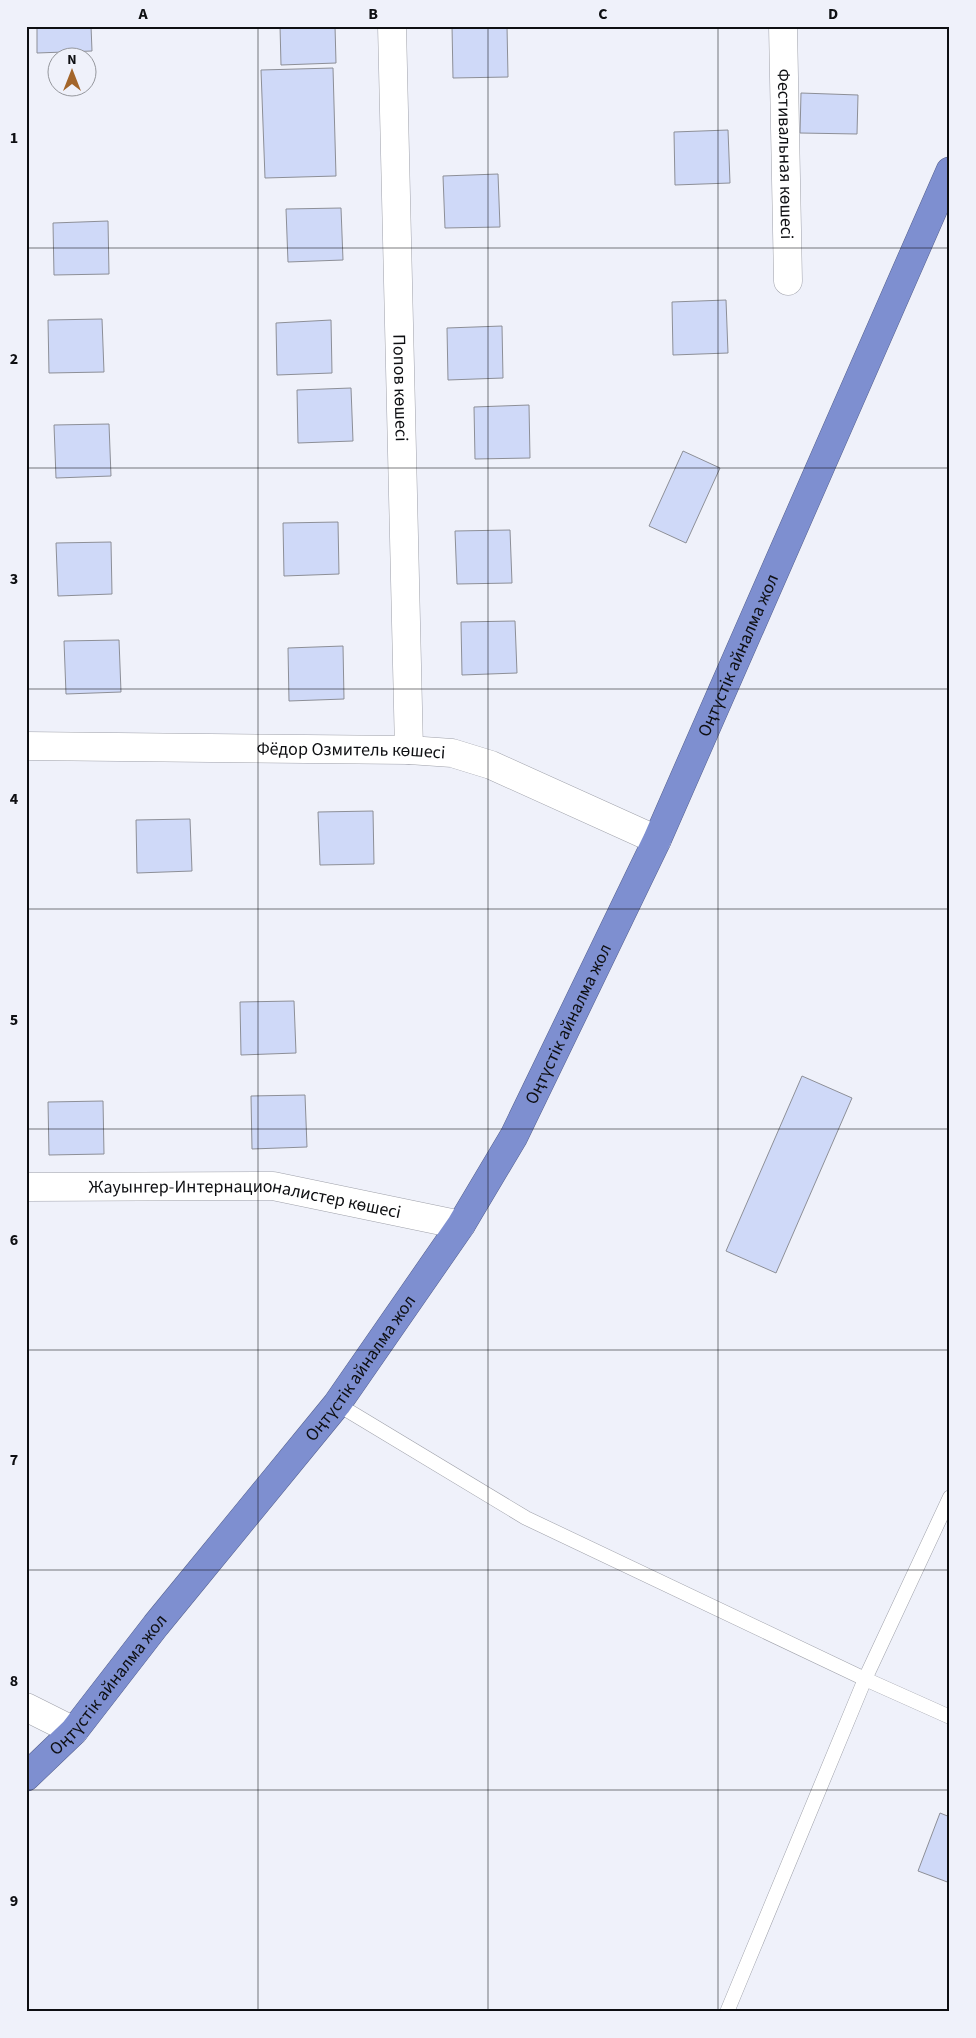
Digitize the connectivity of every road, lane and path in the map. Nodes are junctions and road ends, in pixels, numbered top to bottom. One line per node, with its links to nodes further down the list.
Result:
1 (392, 26): 6 (street, Попов көшесі)
2 (783, 26): 4 (street, Фестивальная көшесі)
3 (950, 171): 7 (highway, Оңтүстік айналма жол)
4 (788, 282)
5 (26, 746): 6 (street, Фёдор Озмитель көшесі)
6 (409, 750): 7 (street, Фёдор Озмитель көшесі)
7 (658, 840): 9 (highway, Оңтүстік айналма жол)
8 (26, 1187): 9 (street, Жауынгер-Интернационалистер көшесі)
9 (461, 1225): 10 (highway, Оңтүстік айналма жол)
10 (337, 1404): 12 (lane); 15 (highway, Оңтүстік айналма жол)
11 (950, 1497): 12 (lane)
12 (865, 1679): 14 (lane); 17 (lane)
13 (26, 1707): 15 (street)
14 (950, 1717)
15 (74, 1731): 16 (highway, Оңтүстік айналма жол)
16 (26, 1777)
17 (727, 2012)

